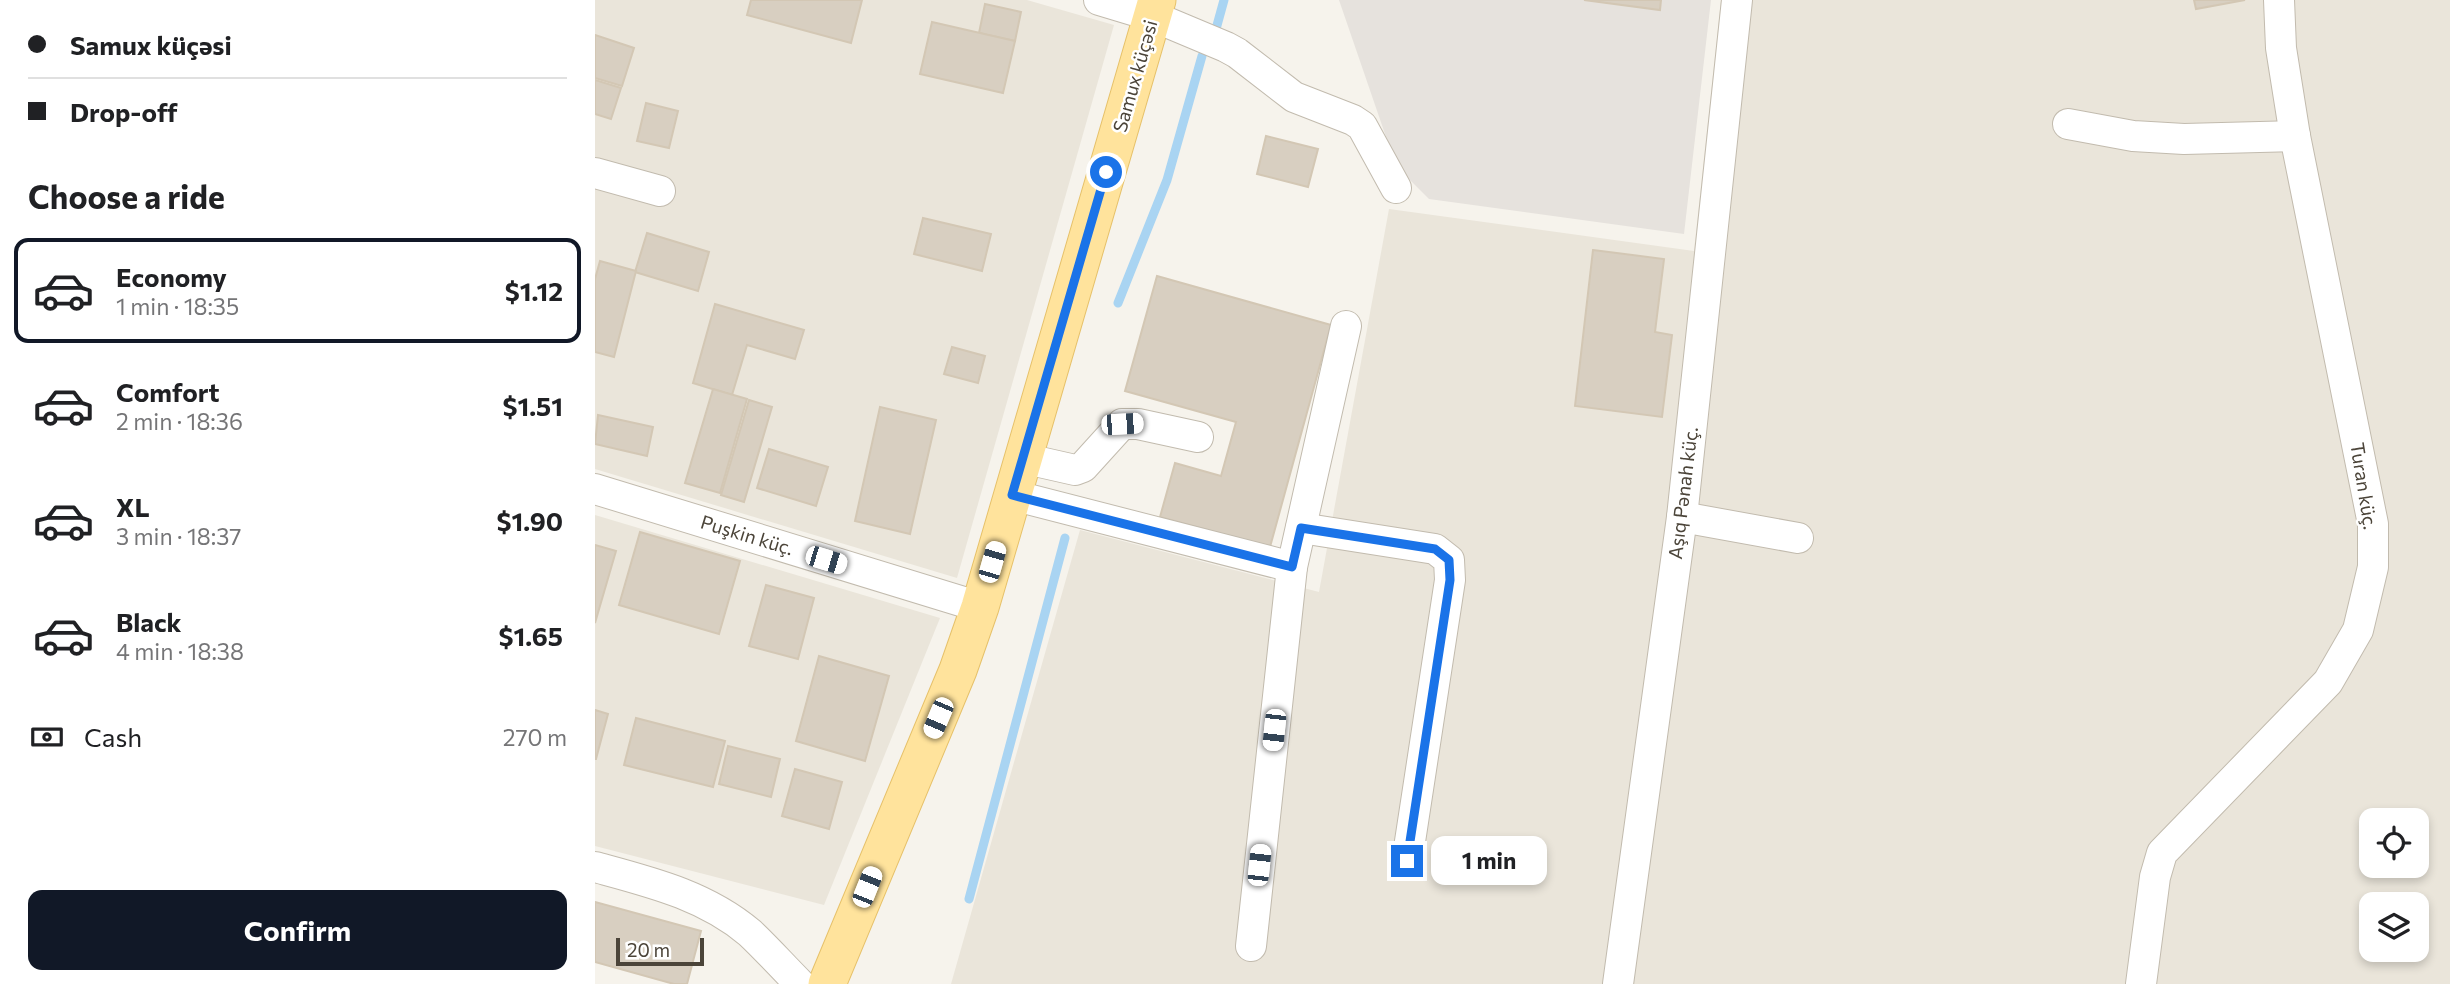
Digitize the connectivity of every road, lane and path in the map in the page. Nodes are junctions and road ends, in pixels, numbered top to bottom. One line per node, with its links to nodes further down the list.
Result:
1 (1099, 0): 4 (street)
2 (1737, 0): 15 (street, Aşıq Pənah küç.)
3 (2279, 0): 6 (street, Turan küç.)
4 (1155, 8): 8 (street); 12 (main road, Samux küçəsi)
5 (2068, 124): 6 (street)
6 (2295, 136): 26 (street, Turan küç.)
7 (595, 173): 9 (street)
8 (1396, 188)
9 (660, 191)
10 (1346, 326): 16 (street)
11 (1198, 437): 12 (street)
12 (1022, 458): 14 (main road, Samux küçəsi)
13 (595, 489): 19 (street, Puşkin küç.)
14 (1012, 495): 18 (street); 19 (main road, Samux küçəsi)
15 (1682, 517): 17 (street); 25 (street, Aşıq Pənah küç.)
16 (1301, 528): 18 (street); 20 (street)
17 (1798, 538)
18 (1292, 567): 22 (street)
19 (980, 607): 24 (main road, Samux küçəsi)
20 (1407, 861)
21 (595, 867): 23 (street)
22 (1251, 946)
23 (800, 984)
24 (827, 984)
25 (1618, 984)
26 (2141, 984)

